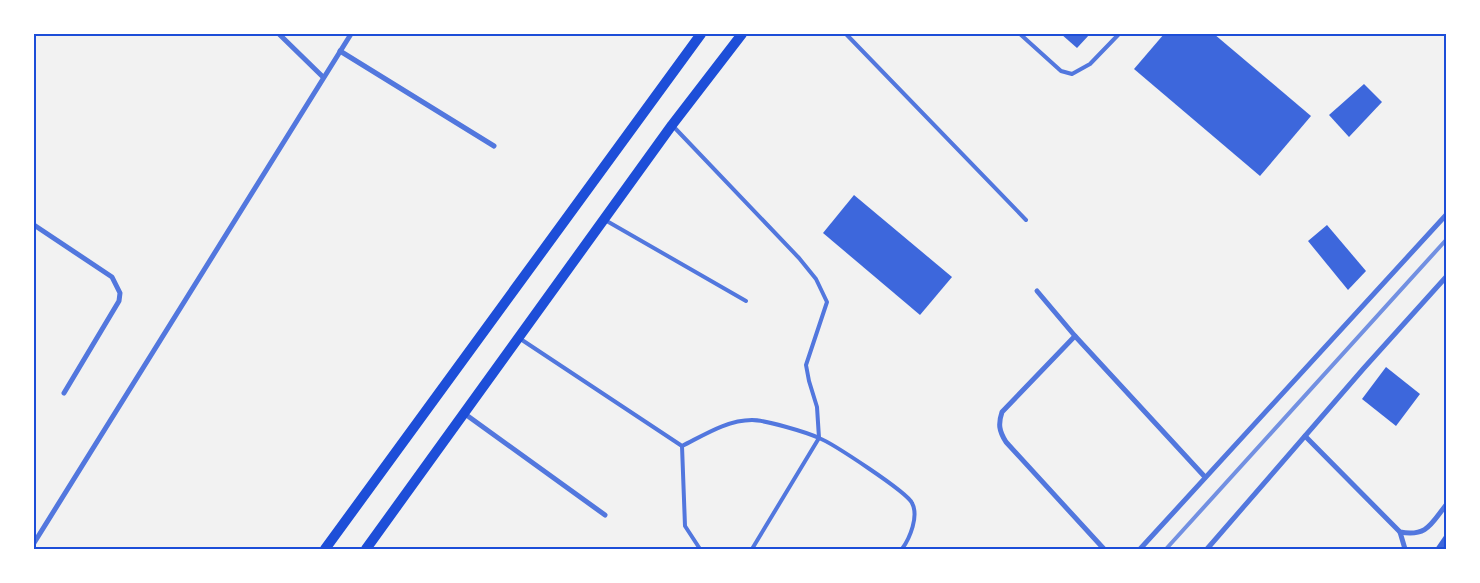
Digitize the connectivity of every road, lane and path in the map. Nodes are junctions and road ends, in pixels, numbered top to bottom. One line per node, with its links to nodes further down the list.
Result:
1 (279, 34): 9 (street)
2 (351, 34): 8 (street)
3 (701, 34): 31 (main road)
4 (742, 34): 10 (main road)
5 (846, 34): 14 (lane)
6 (1020, 34): 7 (lane)
7 (1119, 34)
8 (340, 51): 9 (street); 11 (street)
9 (323, 77): 30 (street)
10 (672, 125): 13 (main road); 24 (lane)
11 (494, 146)
12 (1446, 215): 26 (street)
13 (604, 220): 18 (lane); 20 (main road)
14 (1026, 220)
15 (34, 225): 21 (street)
16 (1446, 277): 23 (street)
17 (1037, 291): 19 (street)
18 (746, 301)
19 (1075, 336): 26 (street); 36 (street)
20 (519, 338): 22 (main road); 25 (lane)
21 (64, 393)
22 (465, 414): 28 (street); 32 (main road)
23 (1305, 436): 29 (street); 38 (street)
24 (819, 438): 25 (lane); 34 (lane); 35 (lane)
25 (682, 446): 33 (lane)
26 (1205, 477): 37 (street)
27 (1446, 505): 29 (street)
28 (605, 515)
29 (1400, 532): 39 (street)
30 (34, 543)
31 (325, 549)
32 (366, 549)
33 (700, 549)
34 (752, 549)
35 (902, 549)
36 (1104, 549)
37 (1140, 549)
38 (1207, 549)
39 (1405, 549)

